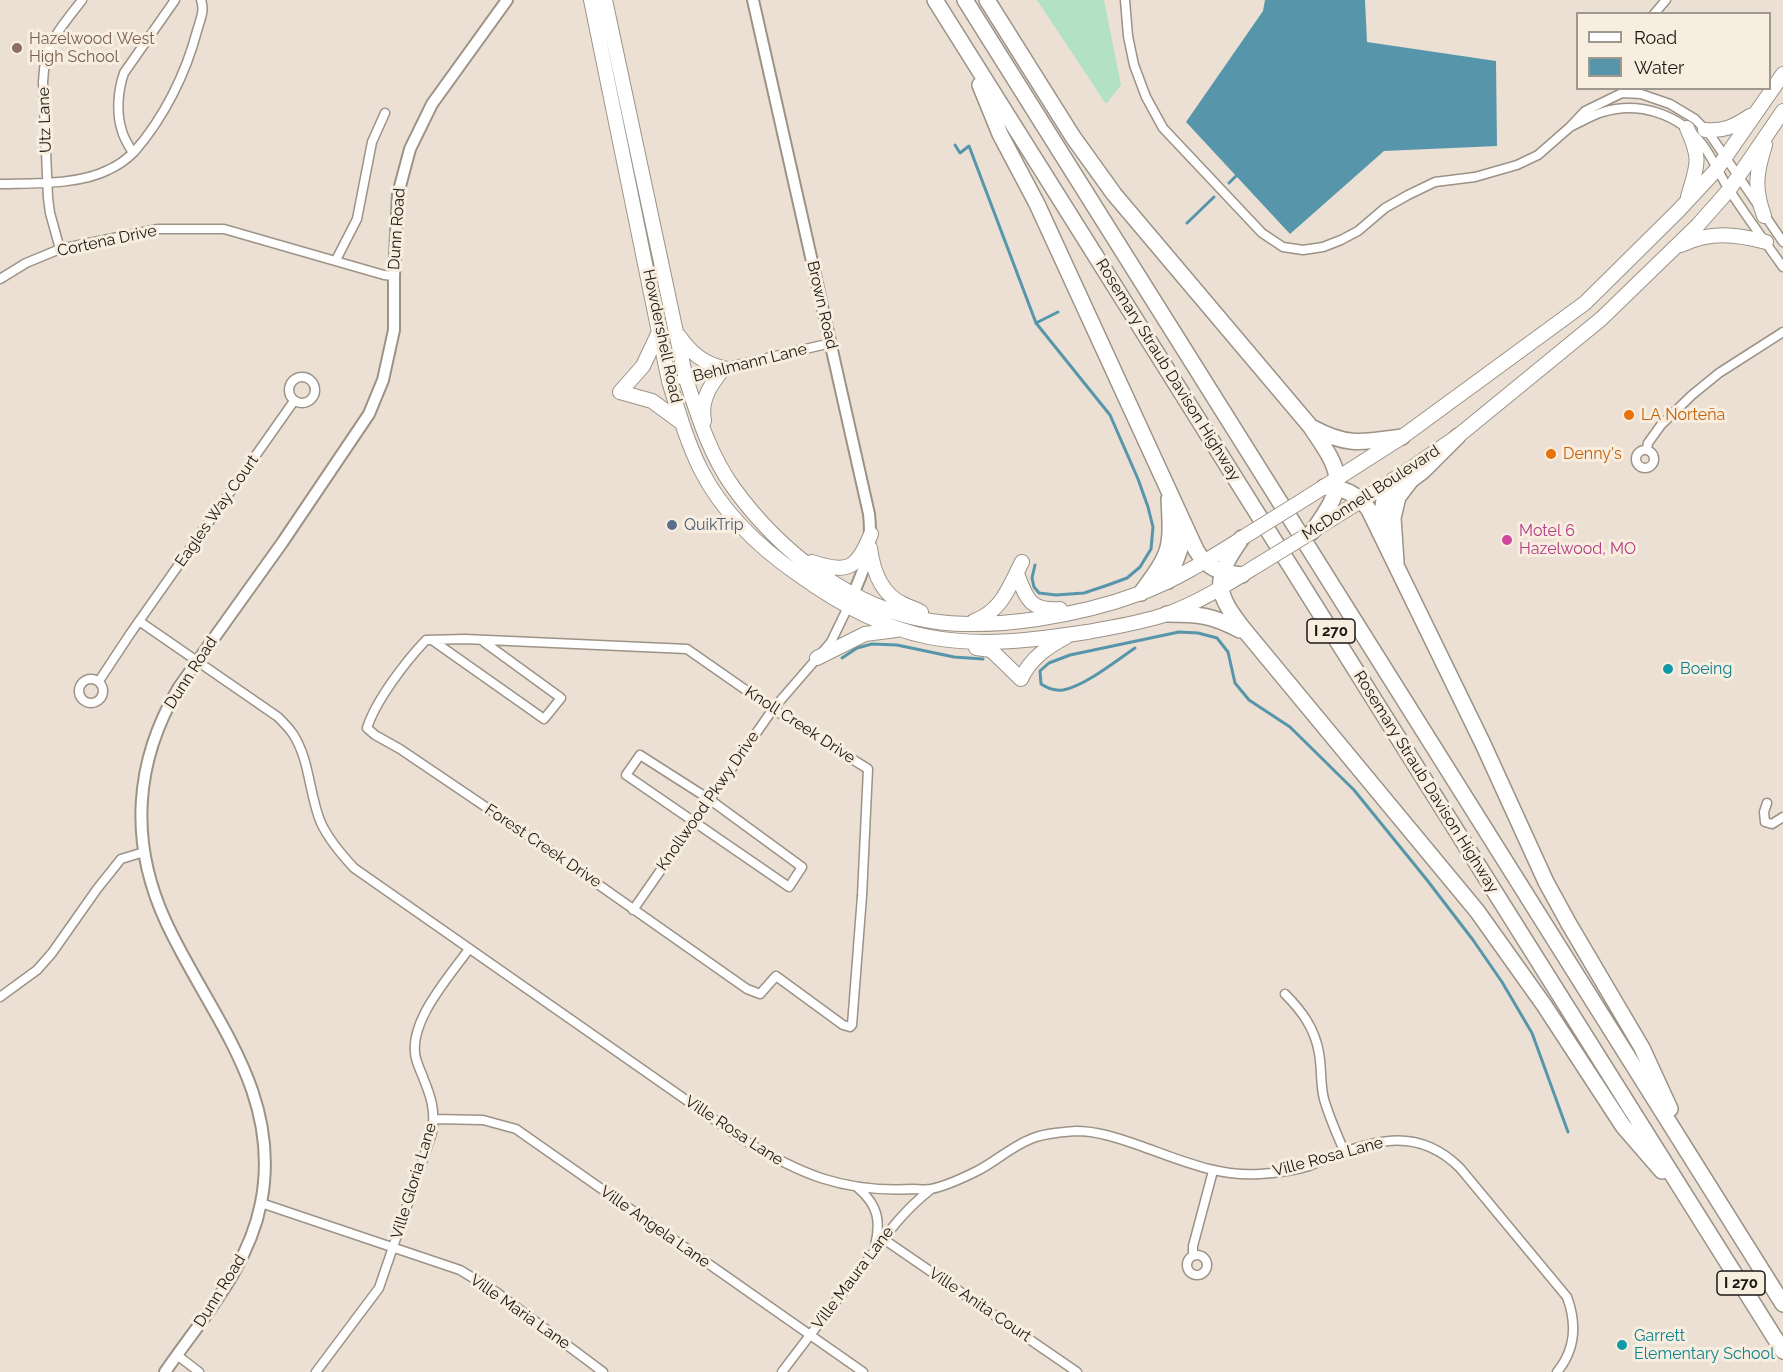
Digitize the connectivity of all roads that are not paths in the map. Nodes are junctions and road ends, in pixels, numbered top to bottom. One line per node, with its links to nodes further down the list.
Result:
1 (82, 0): 28 (street, Utz Lane)
2 (175, 0): 25 (street)
3 (201, 0): 25 (street)
4 (507, 0): 39 (street, Dunn Road)
5 (591, 0): 41 (main road, Howdershell Road)
6 (605, 0): 42 (main road, Howdershell Road)
7 (753, 0): 44 (street, Brown Road)
8 (935, 0): 14 (highway, Rosemary Straub Davison Highway / I 270)
9 (965, 0): 101 (highway, Rosemary Straub Davison Highway / I 270)
10 (987, 0): 50 (highway)
11 (1125, 0): 21 (street)
12 (1666, 0): 13 (street)
13 (1656, 12)
14 (964, 46): 57 (highway); 106 (highway, Rosemary Straub Davison Highway / I 270)
15 (1783, 74): 18 (main road, McDonnell Boulevard)
16 (1622, 91): 17 (street); 21 (street); 23 (street)
17 (1620, 108): 21 (street); 22 (street)
18 (1757, 111): 23 (main road); 26 (main road, McDonnell Boulevard)
19 (1783, 111): 24 (main road, McDonnell Boulevard)
20 (385, 113): 37 (street)
21 (1570, 127)
22 (1687, 128): 26 (street); 31 (main road)
23 (1705, 130): 26 (street)
24 (1766, 136): 27 (main road, McDonnell Boulevard); 32 (main road)
25 (133, 153): 28 (street)
26 (1720, 163): 27 (street); 30 (street); 31 (main road, McDonnell Boulevard)
27 (1738, 178): 30 (main road, McDonnell Boulevard); 32 (street)
28 (47, 182): 29 (street); 36 (street, Utz Lane)
29 (0, 184)
30 (1729, 190): 33 (street); 35 (main road, McDonnell Boulevard)
31 (1687, 201): 52 (main road, McDonnell Boulevard)
32 (1764, 216): 34 (street)
33 (1766, 242): 35 (main road); 38 (street)
34 (1783, 242)
35 (1674, 248): 51 (main road, McDonnell Boulevard)
36 (60, 249): 37 (street, Cortena Drive); 40 (street, Cortena Drive)
37 (336, 260): 39 (street, Cortena Drive)
38 (1783, 267)
39 (394, 276): 86 (street, Dunn Road)
40 (0, 279)
41 (660, 330): 47 (main road, Howdershell Road); 49 (main road)
42 (676, 332): 45 (main road); 46 (main road, Howdershell Road)
43 (1783, 332): 54 (street)
44 (831, 343): 45 (street, Behlmann Lane); 63 (street, Brown Road)
45 (724, 368): 46 (street, Behlmann Lane); 53 (main road)
46 (686, 379): 47 (street, Behlmann Lane); 53 (main road, Howdershell Road)
47 (669, 381): 49 (main road, Howdershell Road)
48 (294, 401): 76 (street, Eagles Way Court)
49 (682, 423): 73 (main road, Howdershell Road)
50 (1310, 426): 52 (highway); 56 (highway)
51 (1458, 436): 55 (main road, McDonnell Boulevard); 67 (highway)
52 (1402, 437): 56 (main road, McDonnell Boulevard)
53 (708, 441): 64 (main road, Howdershell Road)
54 (1647, 449)
55 (1394, 480): 58 (main road, McDonnell Boulevard); 61 (highway)
56 (1332, 484): 58 (highway); 60 (highway); 62 (main road, McDonnell Boulevard, bridge)
57 (1168, 490): 59 (highway); 72 (highway)
58 (1361, 501): 60 (main road, McDonnell Boulevard); 61 (highway)
59 (1181, 517): 65 (highway); 71 (highway)
60 (1319, 524): 68 (main road, McDonnell Boulevard, bridge)
61 (1380, 535): 67 (highway)
62 (1242, 538): 65 (main road, McDonnell Boulevard); 70 (highway)
63 (870, 541): 64 (main road); 73 (street, Brown Road); 77 (main road)
64 (802, 559): 73 (main road, Howdershell Road)
65 (1203, 561): 70 (highway); 71 (main road, McDonnell Boulevard)
66 (1022, 562): 78 (main road)
67 (1397, 571): 101 (highway)
68 (1242, 575): 70 (highway)
69 (1018, 576): 74 (main road)
70 (1221, 580): 75 (main road); 80 (highway)
71 (1168, 581): 72 (main road, McDonnell Boulevard)
72 (1141, 593): 74 (main road, McDonnell Boulevard)
73 (850, 601): 77 (main road, McDonnell Boulevard); 79 (main road); 85 (street, Knollwood Pkwy Drive)
74 (1110, 603): 78 (main road, McDonnell Boulevard)
75 (1167, 614): 80 (highway); 81 (main road)
76 (139, 621): 86 (street); 87 (street, Eagles Way Court)
77 (932, 621): 78 (main road, McDonnell Boulevard)
78 (962, 623)
79 (907, 631): 83 (main road); 85 (main road)
80 (1246, 632): 106 (highway)
81 (1073, 634): 83 (main road); 83 (main road)
82 (432, 640): 84 (street); 84 (street); 94 (street, Forest Creek Drive)
83 (961, 641)
84 (484, 642): 88 (street, Knoll Creek Drive)
85 (817, 658): 88 (street, Knollwood Pkwy Drive)
86 (196, 663): 93 (street, Dunn Road); 95 (street, Ville Rosa Lane)
87 (99, 681)
88 (773, 709): 89 (street, Knollwood Pkwy Drive); 98 (street, Knoll Creek Drive)
89 (709, 799): 92 (street, Knollwood Pkwy Drive); 92 (street); 92 (street)
90 (1767, 803): 91 (street)
91 (1783, 817)
92 (693, 823): 94 (street, Knollwood Pkwy Drive)
93 (144, 852): 97 (street); 105 (street, Dunn Road)
94 (633, 910): 98 (street, Forest Creek Drive)
95 (469, 949): 99 (street, Ville Gloria Lane); 103 (street, Ville Rosa Lane)
96 (1285, 994): 100 (street)
97 (0, 997)
98 (850, 1027)
99 (434, 1119): 108 (street, Ville Gloria Lane); 112 (street, Ville Angela Lane)
100 (1344, 1151): 102 (street, Ville Rosa Lane); 122 (street, Ville Rosa Lane)
101 (1698, 1168): 111 (highway, Rosemary Straub Davison Highway / I 270)
102 (1213, 1171): 104 (street, Ville Rosa Lane); 110 (street)
103 (858, 1187): 104 (street, Ville Rosa Lane); 109 (street)
104 (930, 1189): 107 (street, Ville Maura Lane)
105 (261, 1203): 108 (street, Ville Maria Lane); 114 (street, Dunn Road)
106 (1698, 1215): 113 (highway, Rosemary Straub Davison Highway / I 270)
107 (882, 1238): 109 (street, Ville Maura Lane); 121 (street, Ville Anita Court)
108 (393, 1248): 117 (street, Ville Gloria Lane); 118 (street, Ville Maria Lane)
109 (875, 1248): 112 (street, Ville Maura Lane)
110 (1193, 1256)
111 (1783, 1304)
112 (809, 1335): 119 (street, Ville Maura Lane); 120 (street, Ville Angela Lane)
113 (1783, 1351)
114 (177, 1355): 115 (street, Dunn Road); 116 (street)
115 (165, 1372)
116 (199, 1372)
117 (316, 1372)
118 (603, 1372)
119 (782, 1372)
120 (862, 1372)
121 (1077, 1372)
122 (1557, 1372)

